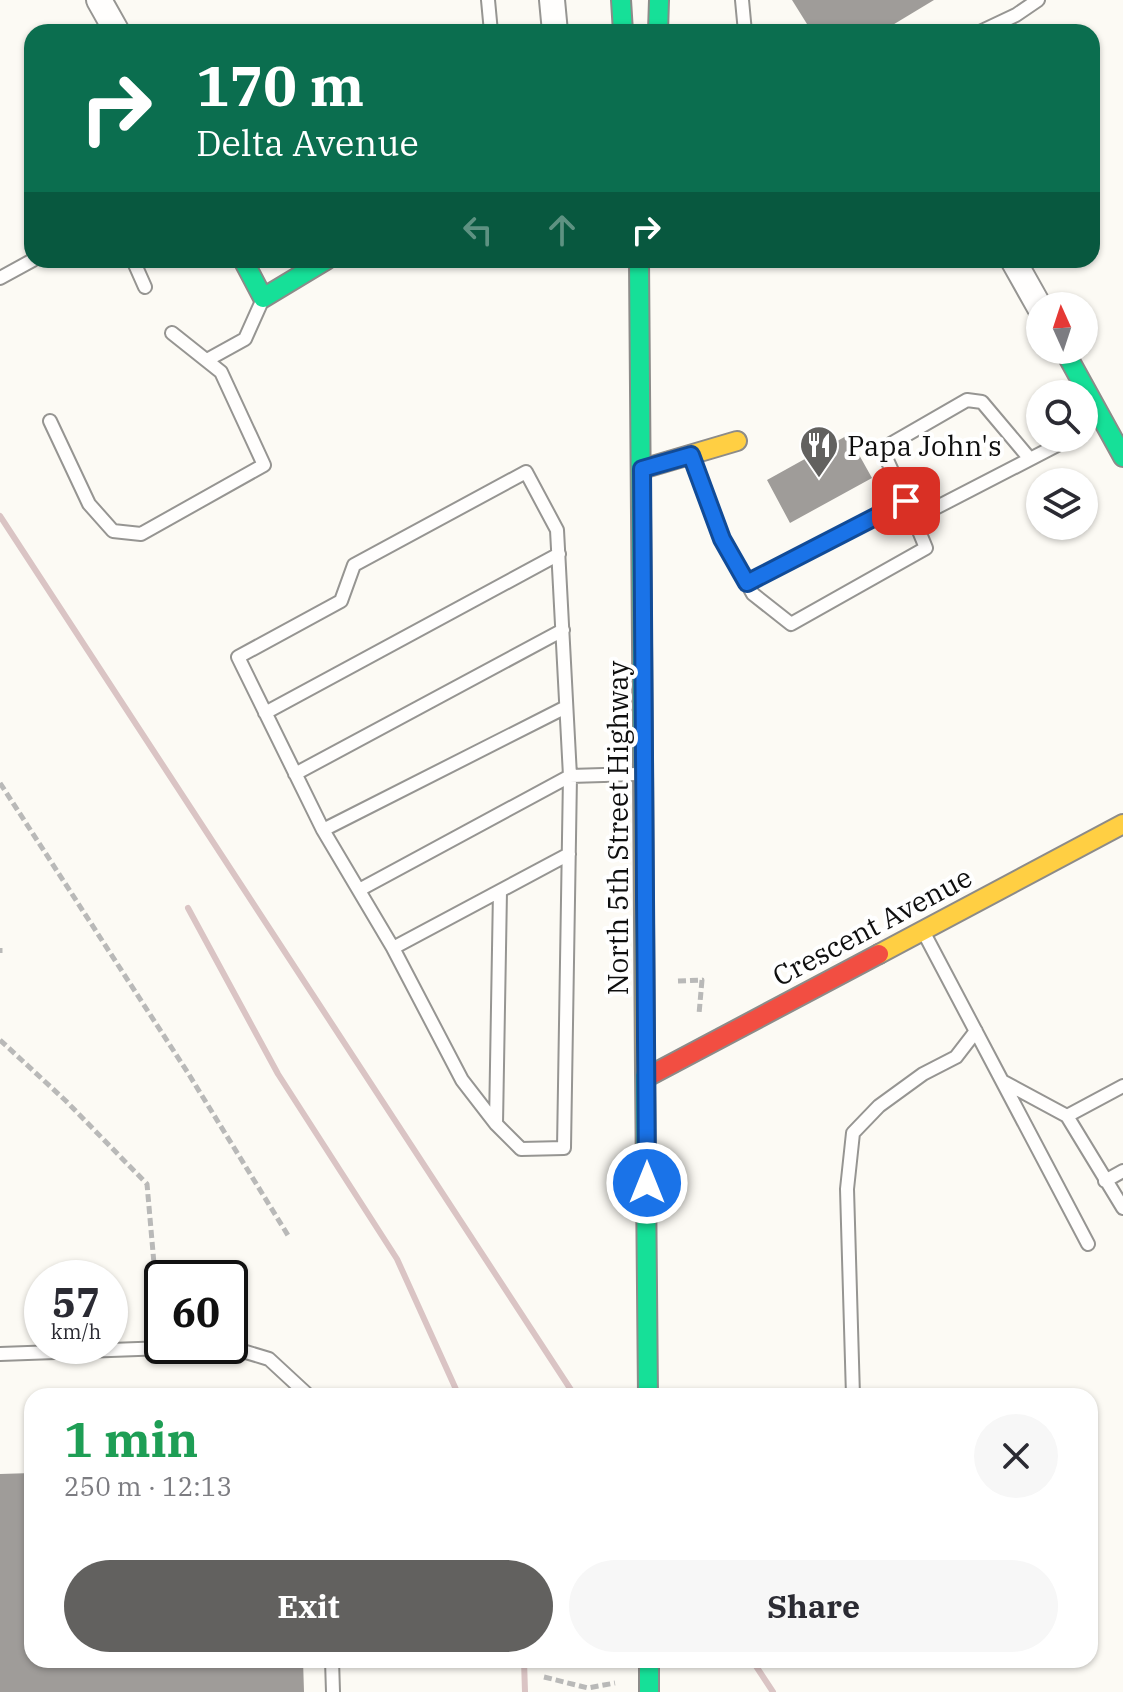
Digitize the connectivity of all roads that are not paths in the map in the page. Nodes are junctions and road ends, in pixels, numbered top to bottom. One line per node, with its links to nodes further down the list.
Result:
1 (99, 0): 8 (street)
2 (488, 0): 9 (lane)
3 (552, 0): 10 (street)
4 (621, 0): 11 (main road)
5 (659, 0): 12 (main road)
6 (742, 0): 13 (lane)
7 (1038, 0): 14 (lane)
8 (112, 24)
9 (490, 24)
10 (554, 24)
11 (622, 24)
12 (658, 24)
13 (744, 24)
14 (997, 24)
15 (24, 265): 21 (lane)
16 (137, 268): 22 (lane)
17 (247, 268): 24 (main road)
18 (313, 268): 24 (main road)
19 (639, 268): 34 (main road, North 5th Street Highway)
20 (1018, 268): 23 (street)
21 (0, 278)
22 (145, 287)
23 (1031, 292)
24 (263, 298): 26 (lane)
25 (172, 333): 26 (lane)
26 (207, 360): 28 (lane)
27 (1071, 364): 32 (main road)
28 (50, 421)
29 (737, 441): 31 (main road)
30 (1044, 452): 33 (lane)
31 (691, 455): 34 (main road); 38 (lane)
32 (1123, 457)
33 (1030, 459): 35 (lane); 36 (lane)
34 (642, 469): 43 (main road, North 5th Street Highway)
35 (906, 501): 36 (lane); 38 (lane)
36 (914, 519): 38 (lane)
37 (559, 554): 39 (lane); 41 (lane); 41 (lane)
38 (747, 583)
39 (563, 630): 40 (lane); 42 (lane)
40 (566, 707): 44 (lane); 46 (lane)
41 (265, 713): 42 (lane)
42 (295, 774): 46 (lane)
43 (644, 774): 44 (lane); 53 (main road, North 5th Street Highway)
44 (570, 776): 47 (lane); 48 (lane)
45 (1123, 824): 50 (main road, Crescent Avenue)
46 (323, 830): 48 (lane)
47 (569, 854): 49 (lane); 57 (lane)
48 (359, 890): 51 (lane)
49 (500, 891): 51 (lane); 57 (lane)
50 (922, 931): 52 (lane); 53 (main road, Crescent Avenue)
51 (393, 948): 57 (lane)
52 (976, 1031): 54 (lane); 67 (lane)
53 (647, 1077): 66 (main road, North 5th Street Highway)
54 (1002, 1081): 56 (lane); 61 (lane)
55 (1123, 1086): 56 (lane)
56 (1067, 1116): 59 (lane)
57 (496, 1124)
58 (1123, 1171): 59 (lane)
59 (1105, 1181): 60 (lane)
60 (1123, 1208)
61 (1088, 1244)
62 (144, 1349): 64 (lane)
63 (248, 1353): 65 (lane)
64 (0, 1354)
65 (300, 1388)
66 (648, 1388)
67 (853, 1388)
68 (332, 1668): 70 (lane)
69 (649, 1668): 71 (main road)
70 (333, 1692)
71 (649, 1692)

